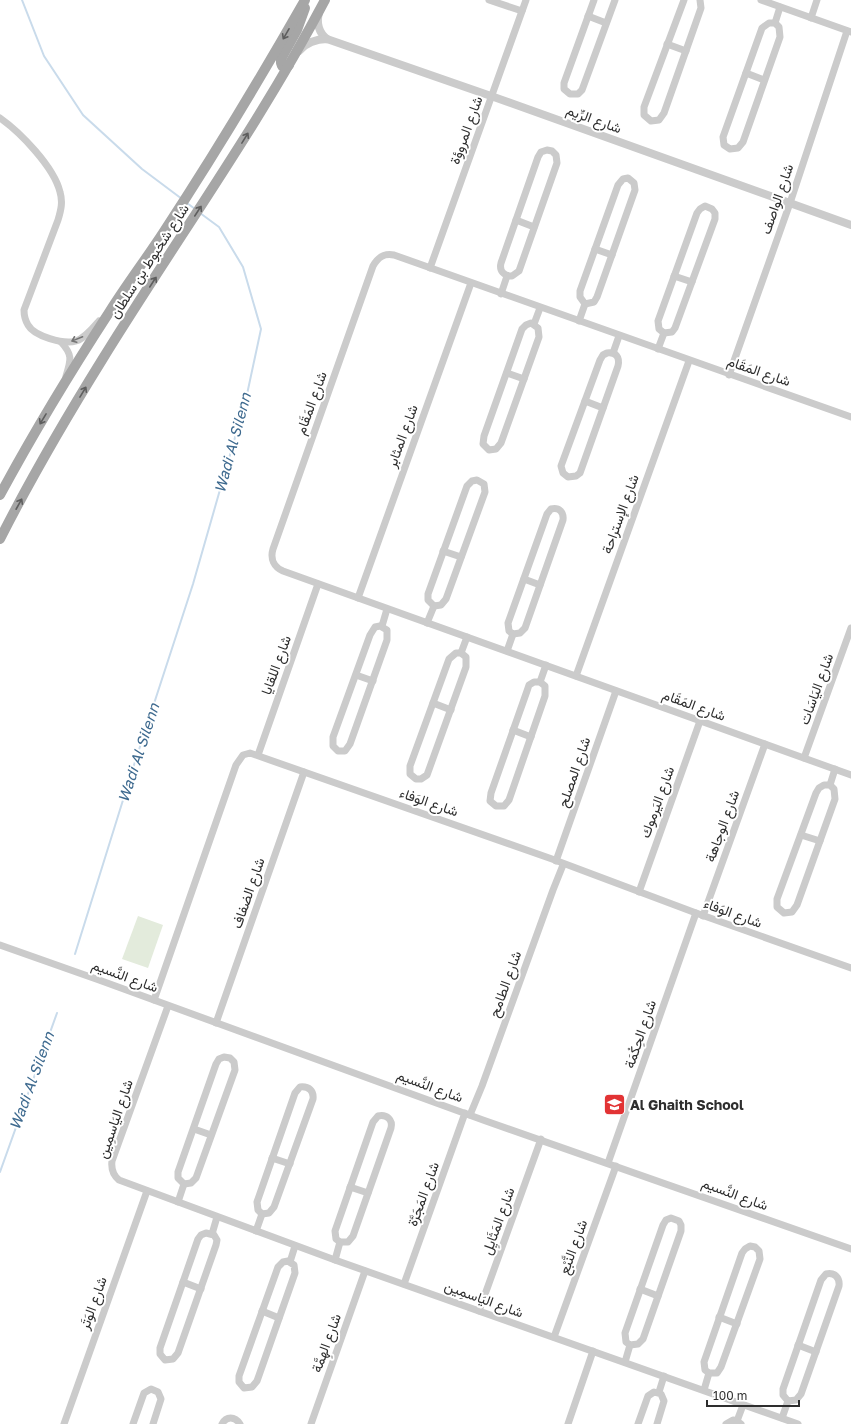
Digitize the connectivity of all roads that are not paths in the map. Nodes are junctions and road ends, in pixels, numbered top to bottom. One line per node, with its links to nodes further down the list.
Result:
1 (306, 0): 21 (main road); 40 (main road, شارع شخبوط بن سلطان, one-way to 40)
2 (489, 0): 12 (street)
3 (526, 0): 12 (street, شارع المروؤة)
4 (594, 0): 13 (street)
5 (615, 0): 15 (street)
6 (684, 0): 19 (street)
7 (700, 0): 20 (street)
8 (761, 0): 11 (street)
9 (817, 0): 14 (street)
10 (323, 4): 18 (street); 21 (main road, شارع شخبوط بن سلطان)
11 (780, 7): 14 (street); 16 (street)
12 (522, 11): 24 (street, شارع المروؤة)
13 (588, 16): 15 (street); 15 (street)
14 (811, 18): 17 (street)
15 (606, 23)
16 (775, 23): 22 (street); 23 (street)
17 (849, 32): 26 (street, شارع الواصف)
18 (327, 39): 21 (street); 24 (street, شارع الرِّيم)
19 (667, 44): 20 (street); 20 (street)
20 (686, 51)
21 (291, 62): 57 (main road, شارع شخبوط بن سلطان, one-way to 21)
22 (746, 73): 23 (street); 23 (street)
23 (764, 80)
24 (491, 96): 26 (street, شارع الرِّيم); 32 (street, شارع المروؤة)
25 (0, 118): 45 (street)
26 (790, 203): 28 (street, شارع الرِّيم); 50 (street, شارع الواصف)
27 (516, 220): 29 (street); 29 (street); 33 (street)
28 (851, 225)
29 (534, 227): 33 (street)
30 (595, 249): 31 (street); 31 (street); 38 (street)
31 (612, 255): 38 (street)
32 (430, 268): 36 (street, شارع المَقَام); 61 (street, شارع المَقَام)
33 (507, 276): 37 (street)
34 (674, 276): 35 (street); 35 (street); 43 (street)
35 (692, 282): 43 (street)
36 (470, 283): 37 (street, شارع المَقَام); 63 (street, شارع المثابر)
37 (501, 294): 39 (street, شارع المَقَام)
38 (585, 304): 41 (street)
39 (540, 308): 41 (street, شارع المَقَام); 42 (street)
40 (111, 310): 45 (street, one-way to 45); 52 (main road, شارع شخبوط بن سلطان)
41 (579, 322): 44 (street, شارع المَقَام)
42 (534, 324): 49 (street); 51 (street)
43 (664, 332): 46 (street)
44 (619, 336): 46 (street, شارع المَقَام); 47 (street)
45 (61, 342): 52 (street)
46 (658, 349): 48 (street, شارع المَقَام)
47 (613, 353): 53 (street); 54 (street)
48 (689, 361): 50 (street, شارع المَقَام); 75 (street, شارع الإستراحة)
49 (506, 373): 51 (street); 51 (street)
50 (729, 374): 55 (street, شارع المَقَام)
51 (524, 379)
52 (60, 391): 56 (main road, شارع شخبوط بن سلطان, one-way to 56)
53 (585, 401): 54 (street); 54 (street)
54 (603, 408)
55 (851, 418)
56 (0, 495)
57 (0, 539)
58 (443, 551): 59 (street); 59 (street); 64 (street)
59 (461, 557): 64 (street)
60 (524, 579): 62 (street); 62 (street); 69 (street)
61 (318, 584): 63 (street, شارع المَقَام); 85 (street, شارع اللقايا)
62 (540, 585): 69 (street)
63 (358, 598): 65 (street, شارع المَقَام)
64 (434, 606): 66 (street)
65 (387, 609): 66 (street, شارع المَقَام); 67 (street)
66 (427, 623): 70 (street, شارع المَقَام)
67 (382, 626): 74 (street); 76 (street)
68 (851, 628): 86 (street, شارع اليَاسَات)
69 (513, 634): 71 (street)
70 (467, 637): 71 (street, شارع المَقَام); 72 (street)
71 (507, 651): 73 (street, شارع المَقَام)
72 (461, 653): 79 (street); 80 (street)
73 (546, 665): 75 (street, شارع المَقَام); 77 (street)
74 (356, 675): 76 (street); 76 (street)
75 (576, 676): 78 (street, شارع المَقَام)
76 (373, 681)
77 (540, 682): 82 (street); 83 (street)
78 (616, 691): 81 (street, شارع المَقَام); 93 (street, شارع المصلح)
79 (433, 703): 80 (street); 80 (street)
80 (451, 710)
81 (700, 721): 84 (street, شارع المَقَام); 94 (street, شارع اليَرموك)
82 (513, 730): 83 (street); 83 (street)
83 (531, 737)
84 (765, 744): 86 (street, شارع المَقَام); 96 (street, شارع الوجاهة)
85 (258, 755): 88 (street, شارع الوَفاء); 99 (street, شارع الوَفاء)
86 (804, 758): 87 (street, شارع المَقَام)
87 (835, 769): 89 (street, شارع المَقَام); 90 (street)
88 (304, 772): 93 (street, شارع الوَفاء); 101 (street, شارع الضفاف)
89 (851, 775)
90 (830, 785): 91 (street); 92 (street)
91 (801, 835): 92 (street); 92 (street)
92 (820, 842)
93 (560, 863): 94 (street, شارع الوَفاء); 102 (street, شارع الطامح)
94 (639, 892): 95 (street, شارع الوَفاء)
95 (696, 913): 96 (street, شارع الوَفاء); 107 (street, شارع الحِكْمَة)
96 (703, 916): 98 (street, شارع الوَفاء)
97 (0, 946): 99 (street, شارع النَّسيم)
98 (851, 968)
99 (154, 1000): 100 (street, شارع النَّسيم)
100 (168, 1006): 101 (street, شارع النَّسيم); 112 (street, شارع اليَاسمِين)
101 (216, 1023): 102 (street, شارع النَّسيم)
102 (470, 1115): 105 (street, شارع النَّسيم); 126 (street, شارع المَجَرَّة)
103 (194, 1129): 104 (street); 104 (street); 110 (street)
104 (211, 1135): 110 (street)
105 (541, 1139): 107 (street, شارع النَّسيم); 131 (street, شارع المَثَايِل)
106 (272, 1158): 108 (street); 108 (street); 115 (street)
107 (608, 1163): 109 (street, شارع النَّسيم)
108 (290, 1164): 115 (street)
109 (616, 1166): 121 (street, شارع النَّسيم); 135 (street, شارع النَّبْع)
110 (184, 1184): 114 (street)
111 (350, 1187): 113 (street); 113 (street); 119 (street)
112 (147, 1191): 114 (street, شارع اليَاسمِين); 149 (street, شارع الوَتَر)
113 (368, 1193): 119 (street)
114 (178, 1202): 116 (street, شارع اليَاسمِين)
115 (262, 1214): 117 (street)
116 (217, 1217): 117 (street, شارع اليَاسمِين); 118 (street)
117 (256, 1231): 120 (street, شارع اليَاسمِين)
118 (212, 1234): 125 (street); 127 (street)
119 (340, 1242): 122 (street)
120 (295, 1246): 122 (street, شارع اليَاسمِين); 123 (street)
121 (851, 1249)
122 (335, 1260): 124 (street, شارع اليَاسمِين)
123 (290, 1262): 130 (street); 133 (street)
124 (366, 1271): 126 (street, شارع اليَاسمِين); 154 (street, شارع الهِمَّة)
125 (183, 1282): 127 (street); 127 (street)
126 (404, 1284): 131 (street, شارع اليَاسمِين)
127 (201, 1288)
128 (640, 1289): 129 (street); 129 (street); 136 (street)
129 (658, 1296): 136 (street)
130 (262, 1311): 133 (street); 133 (street)
131 (479, 1311): 135 (street, شارع اليَاسمِين)
132 (719, 1317): 134 (street); 134 (street); 141 (street)
133 (279, 1318)
134 (737, 1324): 141 (street)
135 (554, 1337): 138 (street, شارع اليَاسمِين)
136 (630, 1345): 140 (street)
137 (798, 1345): 139 (street); 139 (street); 145 (street)
138 (594, 1351): 140 (street, شارع اليَاسمِين); 155 (street)
139 (816, 1352): 145 (street)
140 (625, 1362): 142 (street, شارع اليَاسمِين)
141 (709, 1373): 143 (street)
142 (664, 1376): 143 (street, شارع اليَاسمِين); 144 (street)
143 (704, 1390): 146 (street, شارع اليَاسمِين)
144 (659, 1392): 156 (street); 157 (street)
145 (788, 1401): 147 (street)
146 (743, 1405): 147 (street, شارع اليَاسمِين); 148 (street)
147 (782, 1418): 159 (street, شارع اليَاسمِين)
148 (739, 1422): 158 (street)
149 (64, 1424)
150 (133, 1424): 151 (street)
151 (153, 1424)
152 (222, 1424): 153 (street)
153 (240, 1424)
154 (311, 1424)
155 (568, 1424)
156 (638, 1424)
157 (657, 1424)
158 (726, 1424)
159 (798, 1424)

